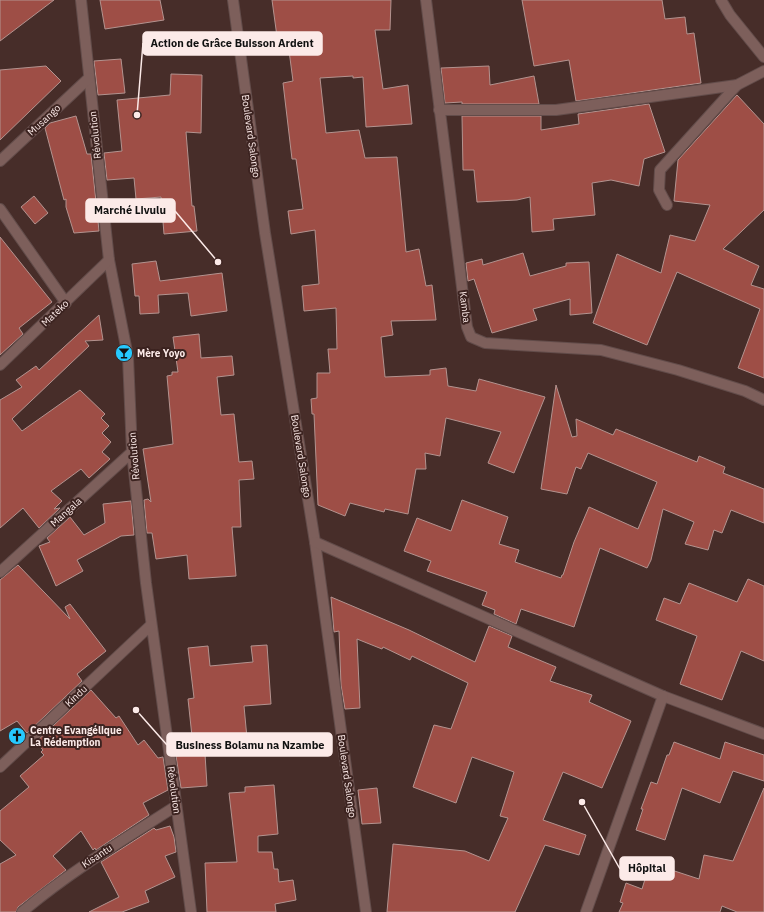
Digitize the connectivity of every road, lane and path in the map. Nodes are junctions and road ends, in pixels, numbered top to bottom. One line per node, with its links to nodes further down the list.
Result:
1 (80, 0): 7 (street, Révolution)
2 (232, 0): 18 (street, Boulevard Salongo)
3 (426, 0): 9 (street, Kamba)
4 (721, 0): 5 (street)
5 (764, 57)
6 (764, 71): 8 (street)
7 (89, 78): 10 (street, Musango); 13 (street, Révolution)
8 (737, 85): 9 (street); 11 (street)
9 (439, 110): 16 (street, Kamba)
10 (0, 161)
11 (668, 205)
12 (0, 209): 14 (street)
13 (109, 260): 14 (street, Mateko); 17 (street, Révolution)
14 (66, 303): 15 (street, Mateko)
15 (0, 365)
16 (764, 400)
17 (132, 452): 19 (street, Mangala); 20 (street, Révolution)
18 (315, 542): 21 (street); 27 (street, Boulevard Salongo)
19 (0, 572)
20 (151, 625): 23 (street, Kindu); 24 (street, Révolution)
21 (663, 696): 22 (street); 28 (street)
22 (764, 734)
23 (0, 767)
24 (176, 806): 25 (street, Kisantu); 26 (street, Révolution)
25 (22, 912)
26 (191, 912)
27 (366, 912)
28 (586, 912)

